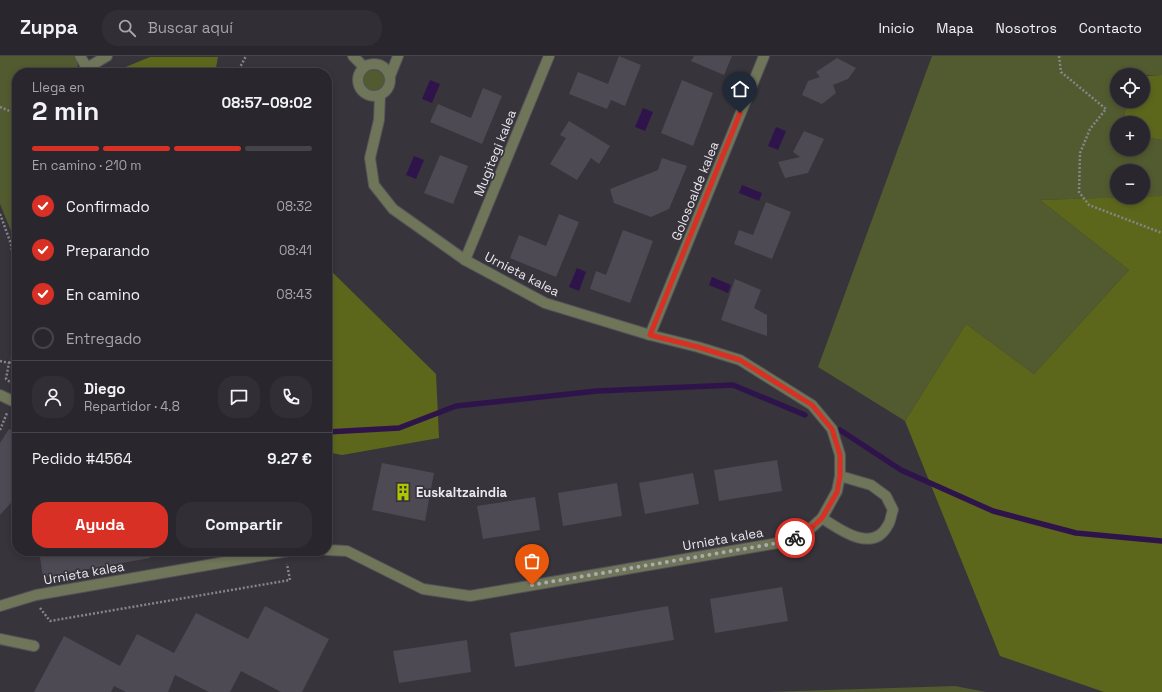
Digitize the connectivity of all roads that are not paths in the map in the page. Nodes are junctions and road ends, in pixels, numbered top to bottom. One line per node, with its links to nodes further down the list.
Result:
1 (80, 56): 8 (street)
2 (108, 56): 9 (street)
3 (353, 56): 7 (street)
4 (398, 56): 10 (street)
5 (549, 56): 12 (street, Mugitegi kalea)
6 (764, 56): 13 (street, Golosoalde kalea)
7 (364, 67): 10 (street); 11 (street)
8 (83, 68)
9 (87, 68)
10 (390, 76): 11 (street)
11 (380, 95): 12 (street, Urnieta kalea)
12 (465, 260): 13 (street, Urnieta kalea)
13 (650, 335): 16 (street, Urnieta kalea)
14 (0, 395): 15 (street)
15 (12, 400)
16 (840, 476): 17 (street, Urnieta kalea); 17 (street)
17 (822, 518): 18 (street, Urnieta kalea)
18 (332, 550)
19 (258, 556): 20 (street, Urnieta kalea)
20 (1, 606)
21 (0, 639): 22 (street)
22 (34, 646)

